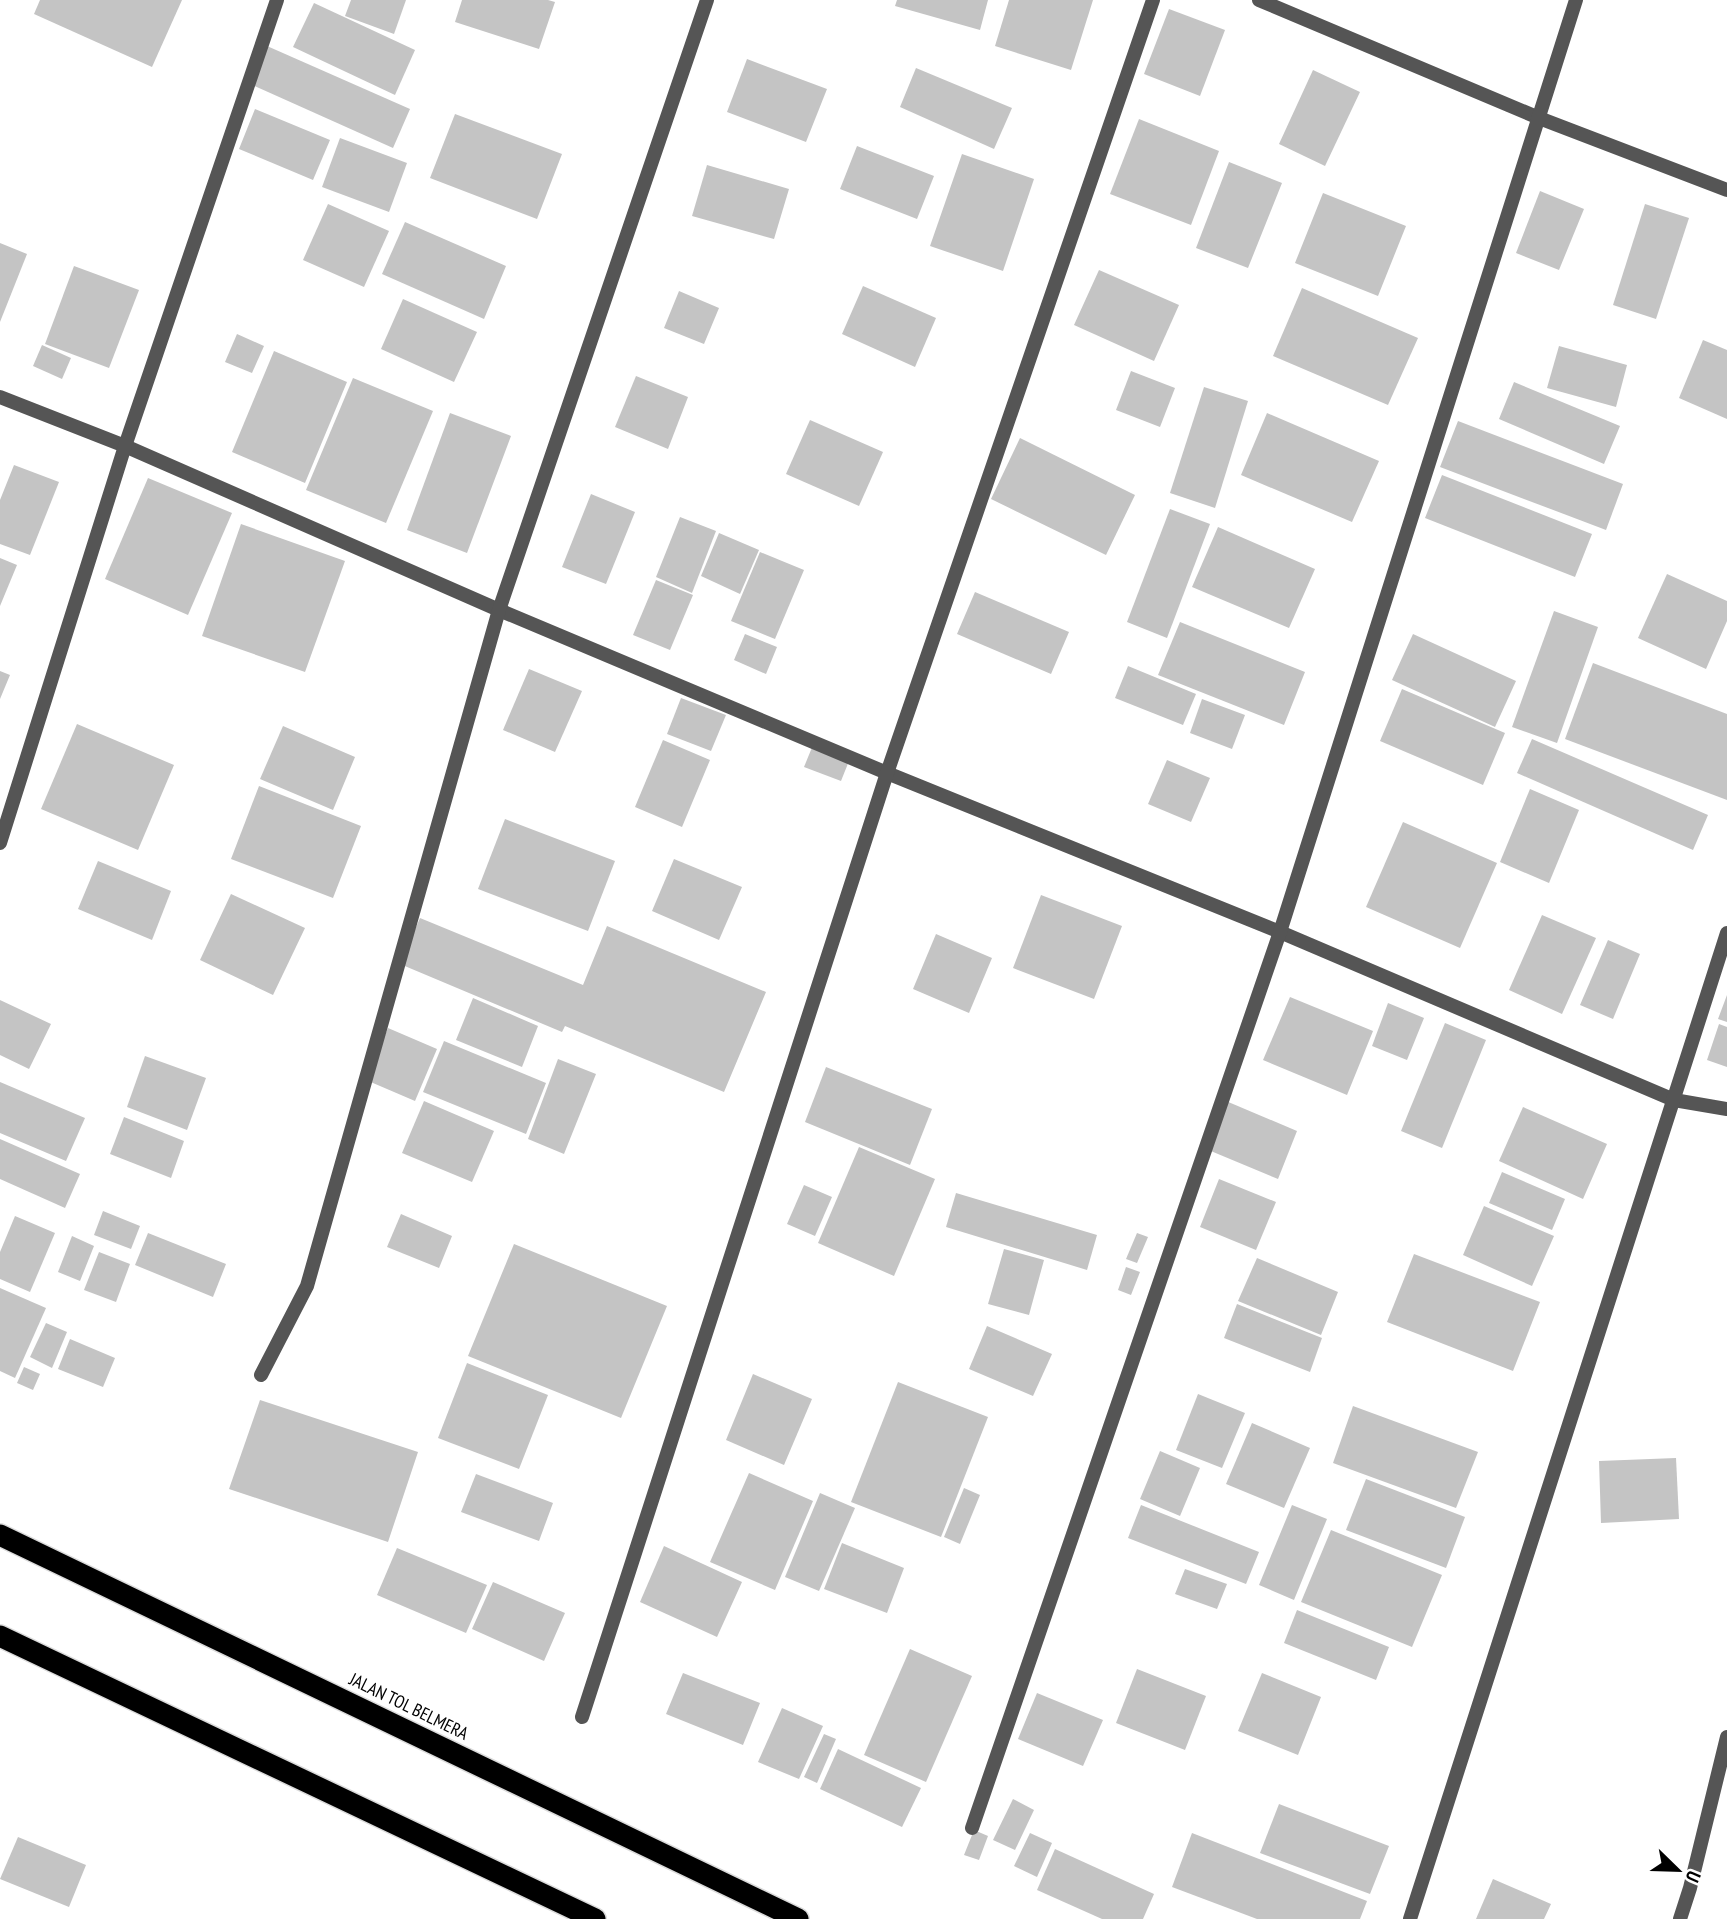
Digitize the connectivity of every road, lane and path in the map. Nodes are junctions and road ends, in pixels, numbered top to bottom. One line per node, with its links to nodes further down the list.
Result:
1 (277, 0): 9 (street)
2 (707, 0): 10 (street)
3 (1153, 0): 11 (street)
4 (1259, 0): 6 (street)
5 (1576, 0): 6 (street)
6 (1539, 118): 7 (street); 13 (street)
7 (1727, 190)
8 (0, 397): 9 (street)
9 (125, 446): 10 (street); 12 (street)
10 (499, 610): 11 (street); 17 (street)
11 (887, 773): 13 (street); 20 (street)
12 (0, 843)
13 (1280, 932): 15 (street); 22 (street)
14 (1727, 933): 15 (street)
15 (1674, 1100): 16 (street); 25 (street)
16 (1727, 1109)
17 (261, 1375)
18 (0, 1535): 24 (highway, JALAN TOL BELMERA)
19 (0, 1636): 23 (highway)
20 (582, 1717)
21 (1727, 1737): 26 (street)
22 (972, 1828)
23 (595, 1919)
24 (798, 1919)
25 (1410, 1919)
26 (1680, 1919)

